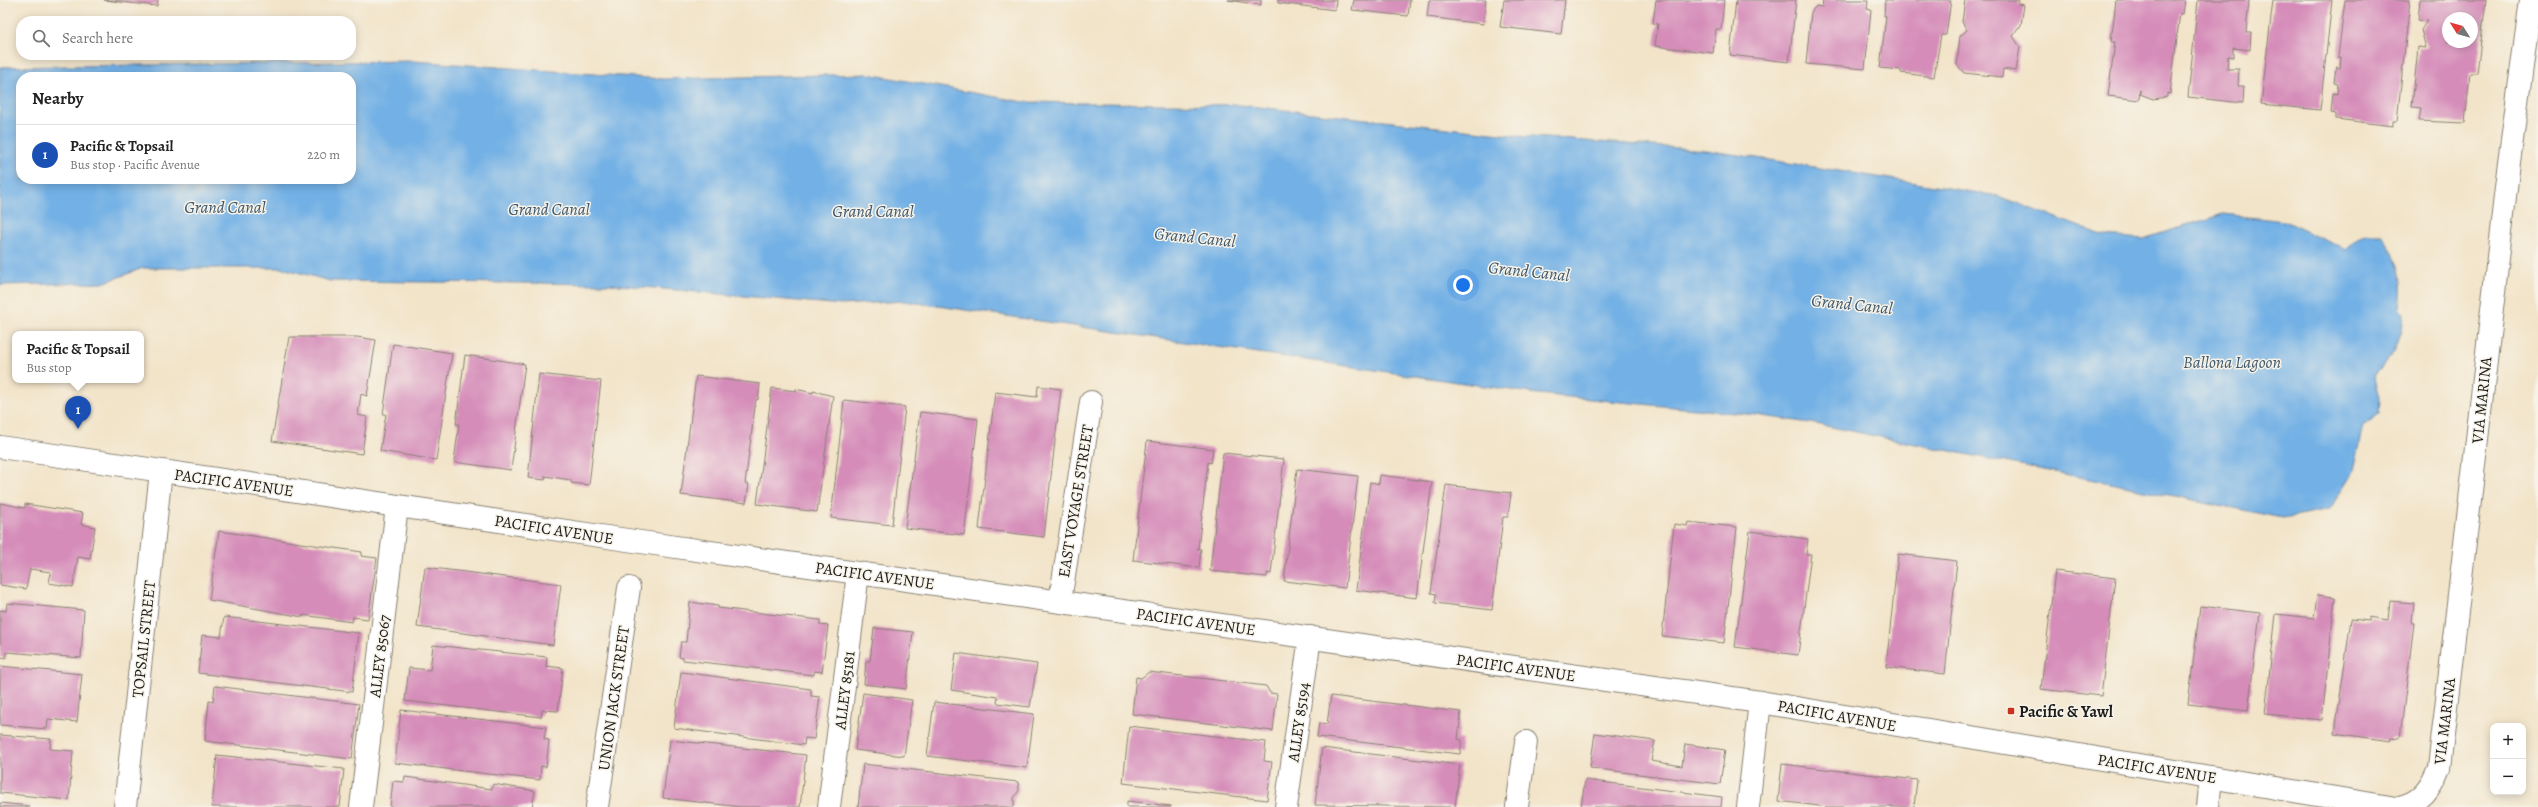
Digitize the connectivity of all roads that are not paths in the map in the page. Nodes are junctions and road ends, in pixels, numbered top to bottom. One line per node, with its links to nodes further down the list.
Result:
1 (2532, 0): 22 (street, VIA MARINA)
2 (1091, 402): 8 (street, EAST VOYAGE STREET)
3 (0, 447): 4 (street, PACIFIC AVENUE)
4 (161, 471): 5 (street, PACIFIC AVENUE); 13 (street, TOPSAIL STREET)
5 (397, 506): 6 (street, PACIFIC AVENUE); 14 (street, ALLEY 85067)
6 (858, 573): 8 (street, PACIFIC AVENUE); 16 (street, ALLEY 85181)
7 (629, 588): 15 (street, UNION JACK STREET)
8 (1060, 601): 9 (street, PACIFIC AVENUE)
9 (1310, 638): 10 (street, PACIFIC AVENUE); 17 (street, ALLEY 85194)
10 (1760, 702): 12 (street, PACIFIC AVENUE); 19 (street)
11 (1526, 742): 18 (street)
12 (2211, 777): 20 (street); 21 (street, PACIFIC AVENUE)
13 (125, 807)
14 (361, 807)
15 (597, 807)
16 (830, 807)
17 (1286, 807)
18 (1518, 807)
19 (1748, 807)
20 (2208, 807)
21 (2390, 807)
22 (2399, 807)

